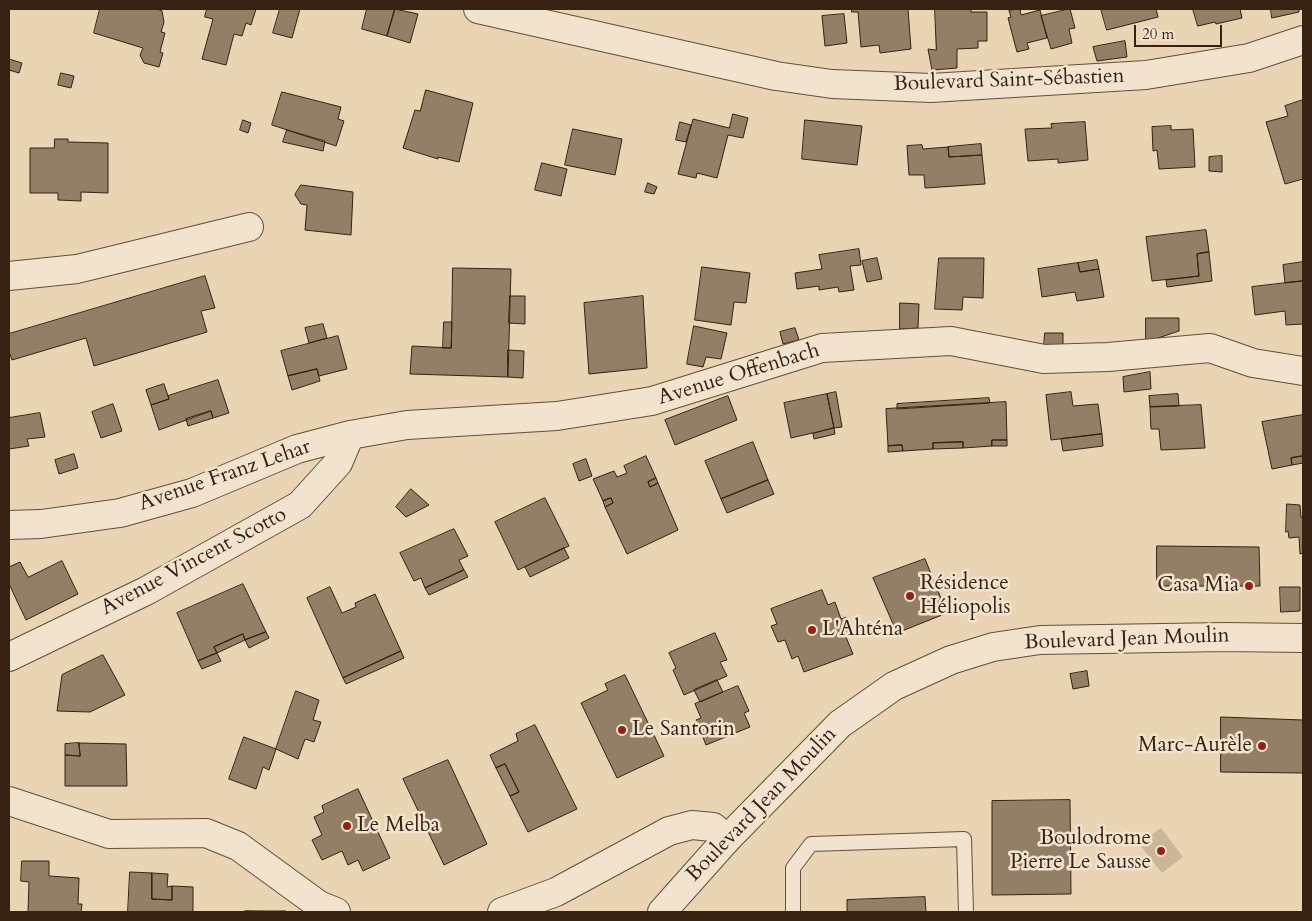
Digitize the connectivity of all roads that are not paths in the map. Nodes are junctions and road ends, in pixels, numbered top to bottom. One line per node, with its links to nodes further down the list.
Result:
1 (478, 9): 2 (street, Boulevard Saint-Sébastien)
2 (1303, 40)
3 (248, 227): 4 (street)
4 (9, 276)
5 (1303, 371): 6 (street, Avenue Offenbach)
6 (350, 435): 7 (street, Avenue Franz Lehar); 9 (street, Avenue Vincent Scotto)
7 (9, 525)
8 (1303, 638): 11 (street, Boulevard Jean Moulin)
9 (9, 656)
10 (9, 801): 12 (street)
11 (727, 839): 13 (street); 14 (street, Boulevard Jean Moulin)
12 (336, 912)
13 (502, 912)
14 (662, 912)
15 (793, 912): 16 (lane)
16 (966, 912)

